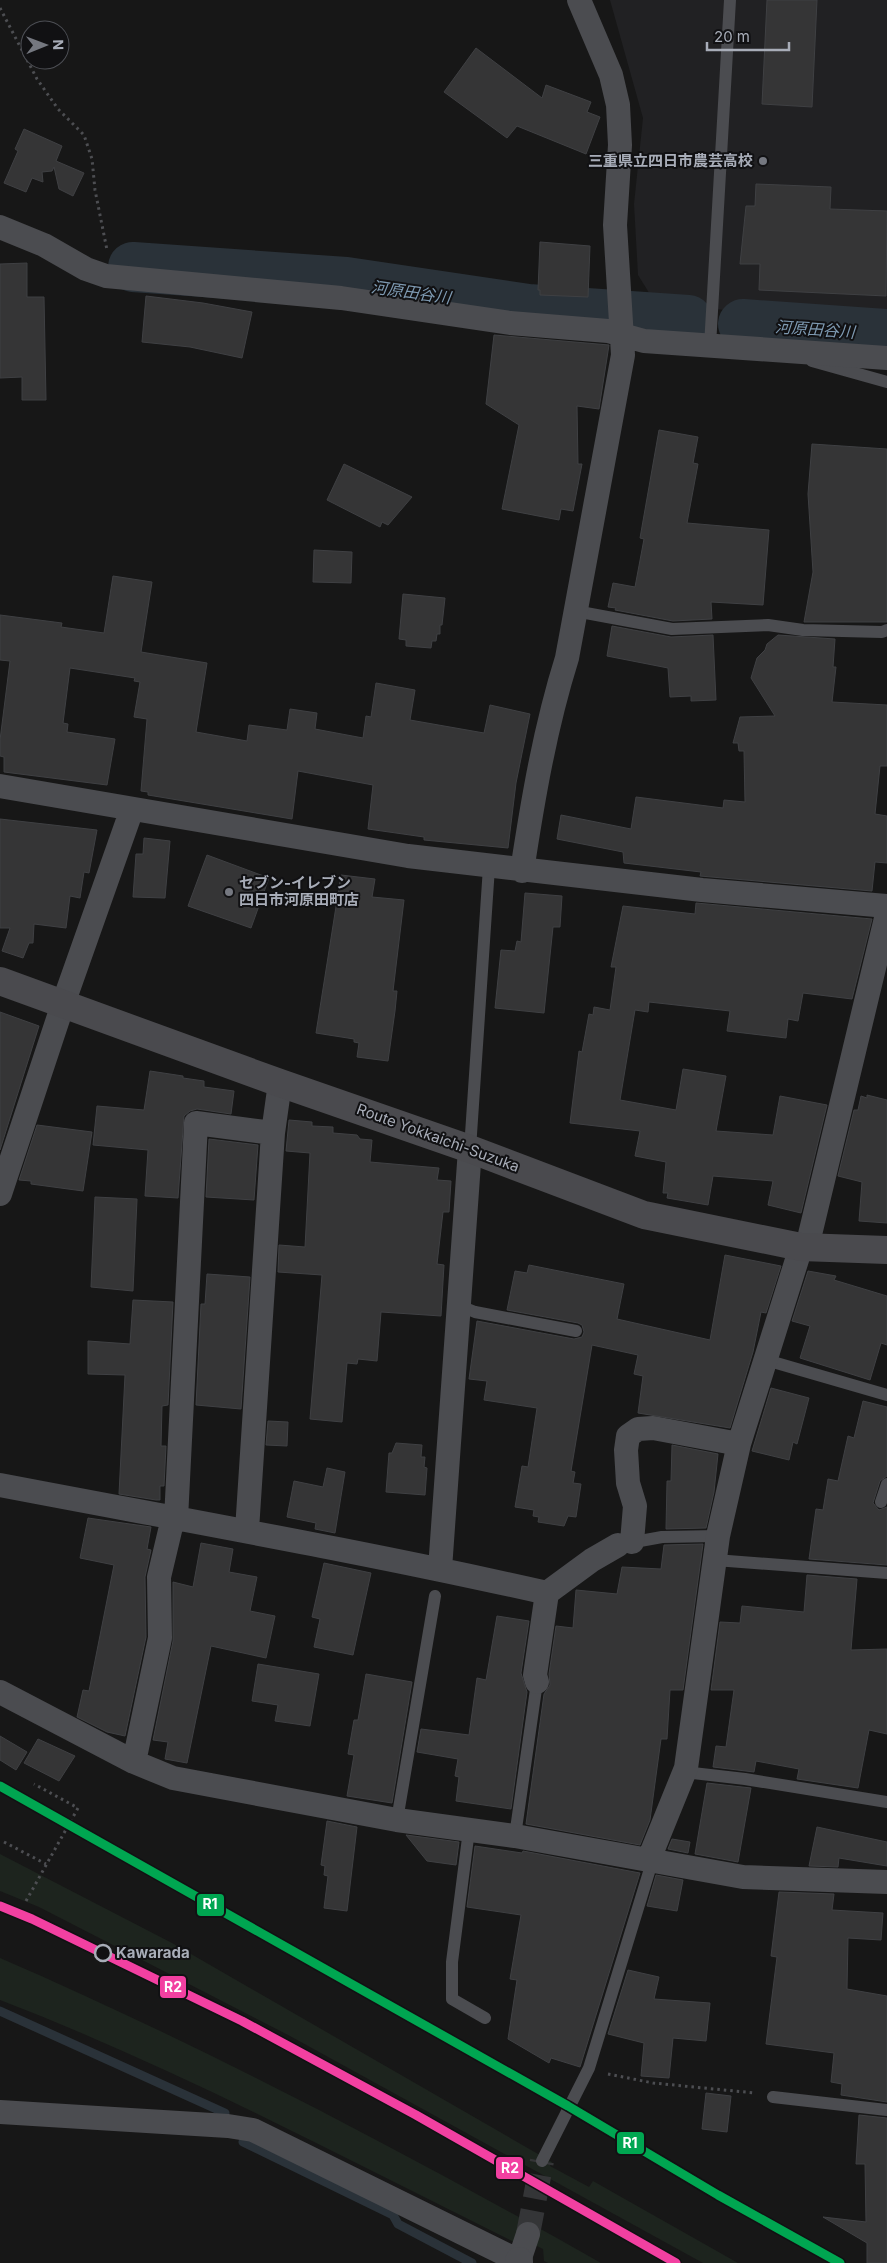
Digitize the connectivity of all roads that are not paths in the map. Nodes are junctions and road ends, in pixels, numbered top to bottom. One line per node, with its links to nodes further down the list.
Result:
1 (579, 0): 4 (street)
2 (730, 0): 5 (lane)
3 (0, 227): 4 (street)
4 (622, 331): 5 (street); 9 (street)
5 (710, 346): 6 (street)
6 (773, 350): 7 (street); 8 (lane)
7 (887, 358)
8 (887, 382)
9 (575, 610): 10 (lane); 14 (street)
10 (887, 630)
11 (0, 786): 12 (street)
12 (132, 809): 13 (street); 18 (street)
13 (489, 867): 14 (street); 21 (lane)
14 (522, 871): 15 (street)
15 (887, 906)
16 (887, 914): 23 (street)
17 (0, 980): 18 (main road, Route Yokkaichi-Suzuka)
18 (63, 1004): 19 (main road, Route Yokkaichi-Suzuka); 22 (street)
19 (280, 1083): 20 (street); 21 (main road, Route Yokkaichi-Suzuka)
20 (273, 1133): 34 (street); 35 (street)
21 (470, 1148): 23 (main road, Route Yokkaichi-Suzuka); 25 (street)
22 (0, 1194)
23 (804, 1247): 24 (main road, Route Yokkaichi-Suzuka); 27 (street)
24 (887, 1250)
25 (460, 1306): 26 (lane); 39 (street)
26 (576, 1331)
27 (766, 1360): 29 (lane); 30 (street)
28 (887, 1381): 29 (lane)
29 (885, 1394)
30 (739, 1444): 36 (street); 37 (street)
31 (887, 1484): 33 (lane)
32 (0, 1485): 34 (street)
33 (880, 1502)
34 (174, 1518): 35 (street); 45 (street)
35 (247, 1530): 39 (street)
36 (718, 1536): 37 (lane); 38 (street)
37 (625, 1543): 41 (street)
38 (715, 1560): 40 (lane); 46 (street)
39 (440, 1569): 41 (street)
40 (887, 1573)
41 (547, 1593): 43 (street)
42 (434, 1596): 48 (lane)
43 (537, 1682): 50 (lane)
44 (0, 1692): 45 (street)
45 (134, 1762): 48 (street)
46 (684, 1772): 47 (lane); 51 (street)
47 (887, 1802)
48 (397, 1820): 49 (street)
49 (469, 1830): 50 (street); 53 (lane)
50 (515, 1836): 51 (street)
51 (649, 1859): 52 (street); 57 (lane)
52 (887, 1882)
53 (484, 2018)
54 (773, 2097): 55 (lane)
55 (887, 2110)
56 (0, 2112): 59 (street)
57 (542, 2161)
58 (528, 2234): 59 (street)
59 (519, 2262)

